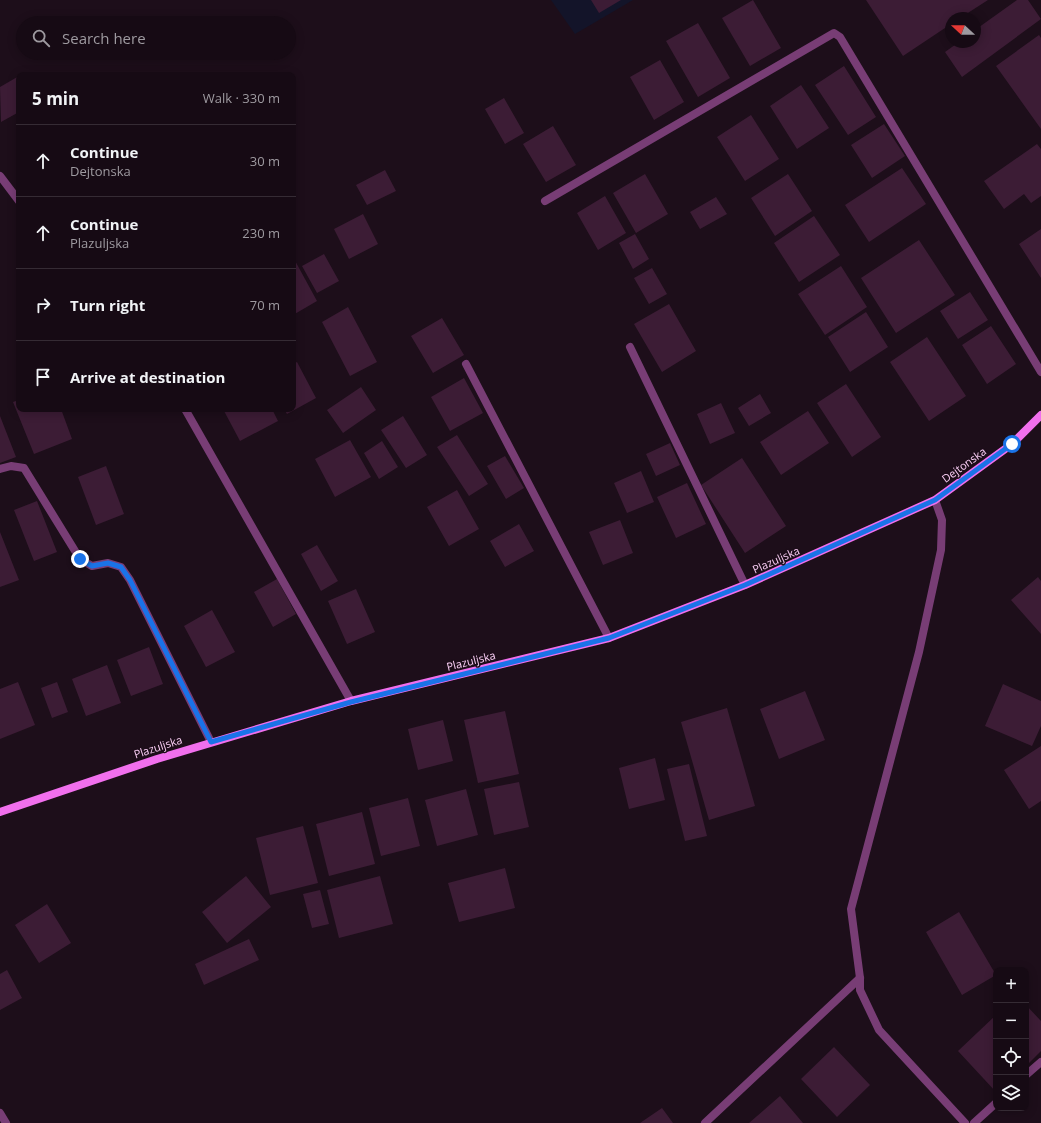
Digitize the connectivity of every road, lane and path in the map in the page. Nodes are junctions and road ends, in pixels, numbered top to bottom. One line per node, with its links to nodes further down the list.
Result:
1 (0, 176): 2 (street)
2 (16, 197)
3 (545, 201): 6 (street)
4 (630, 347): 11 (street)
5 (466, 364): 12 (street)
6 (1041, 372)
7 (187, 412): 13 (street)
8 (1041, 415): 10 (main road, Dejtonska)
9 (0, 469): 14 (street)
10 (935, 500): 11 (main road, Plazuljska); 16 (street)
11 (745, 585): 12 (main road, Plazuljska)
12 (609, 638): 13 (main road, Plazuljska)
13 (351, 702): 14 (main road, Plazuljska)
14 (211, 742): 15 (main road, Plazuljska)
15 (0, 812)
16 (860, 978): 20 (street); 21 (street)
17 (1041, 1062): 18 (street)
18 (1029, 1072)
19 (993, 1106): 22 (street)
20 (705, 1123)
21 (965, 1123)
22 (974, 1123)

